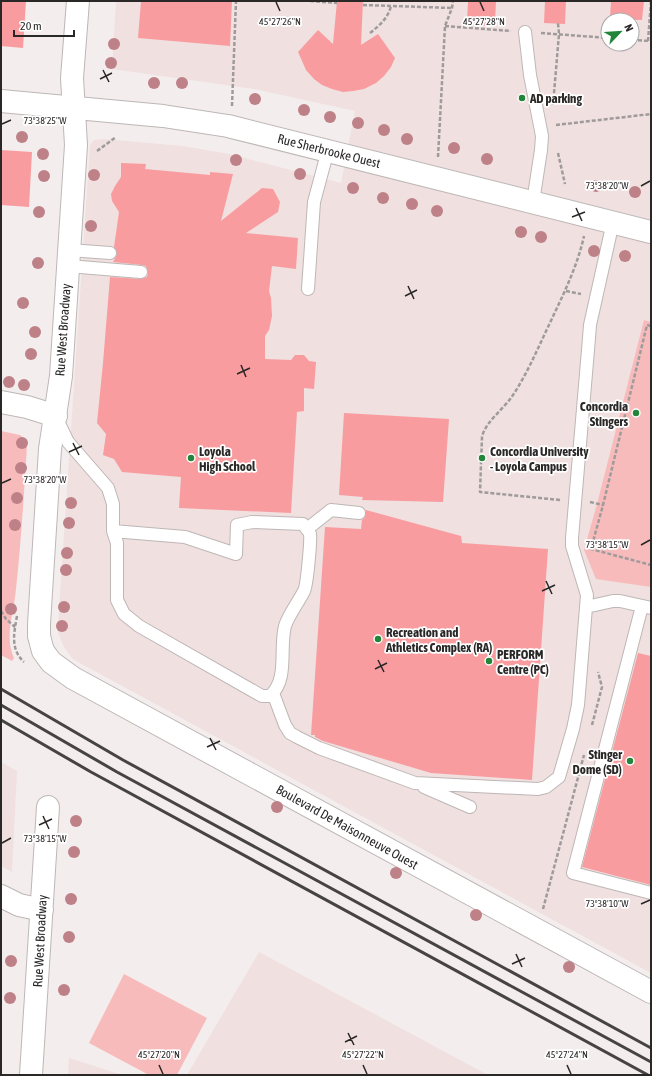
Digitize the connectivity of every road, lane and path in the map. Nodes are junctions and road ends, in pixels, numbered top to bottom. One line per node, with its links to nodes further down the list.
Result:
1 (78, 1): 22 (street, Rue West Broadway)
2 (236, 1): 20 (path)
3 (310, 1): 7 (path)
4 (422, 1): 10 (path)
5 (453, 1): 11 (path)
6 (651, 1): 19 (path)
7 (337, 3)
8 (363, 5): 9 (path)
9 (391, 6): 10 (path); 15 (path)
10 (421, 7): 11 (path)
11 (452, 8): 13 (path)
12 (558, 23): 16 (path)
13 (445, 26): 14 (path); 29 (path)
14 (524, 32): 16 (path); 30 (lane)
15 (370, 33)
16 (559, 34): 17 (path); 23 (path)
17 (600, 37)
18 (640, 40): 19 (path)
19 (650, 41)
20 (233, 100)
21 (1, 101): 22 (street, Rue Sherbrooke Ouest)
22 (74, 107): 27 (street, Rue Sherbrooke Ouest); 35 (street, Rue West Broadway)
23 (553, 110)
24 (651, 114): 25 (path)
25 (552, 125)
26 (116, 137): 28 (path)
27 (328, 150): 30 (street, Rue Sherbrooke Ouest); 37 (lane)
28 (95, 152)
29 (439, 152)
30 (533, 202): 31 (street, Rue Sherbrooke Ouest)
31 (613, 222): 32 (street, Rue Sherbrooke Ouest); 46 (lane)
32 (651, 232)
33 (583, 242): 41 (path)
34 (110, 253): 35 (lane)
35 (68, 258): 36 (lane); 40 (street, Rue West Broadway)
36 (141, 272)
37 (308, 289)
38 (651, 326): 45 (path)
39 (1, 402): 40 (street)
40 (56, 416): 44 (lane); 50 (street, Rue West Broadway)
41 (564, 500)
42 (359, 513): 43 (lane)
43 (307, 529): 44 (lane); 51 (lane)
44 (113, 531): 51 (lane)
45 (651, 565)
46 (586, 607): 47 (lane); 52 (lane)
47 (646, 607): 56 (lane)
48 (1, 611): 49 (path)
49 (15, 627)
50 (47, 656): 60 (street, Boulevard De Maisonneuve Ouest)
51 (273, 693): 52 (lane)
52 (415, 783): 53 (lane)
53 (470, 806)
54 (48, 807): 58 (street, Rue West Broadway)
55 (554, 865): 59 (path)
56 (651, 893)
57 (1, 896): 58 (street)
58 (42, 910): 61 (street, Rue West Broadway)
59 (542, 912)
60 (651, 992)
61 (31, 1075)

